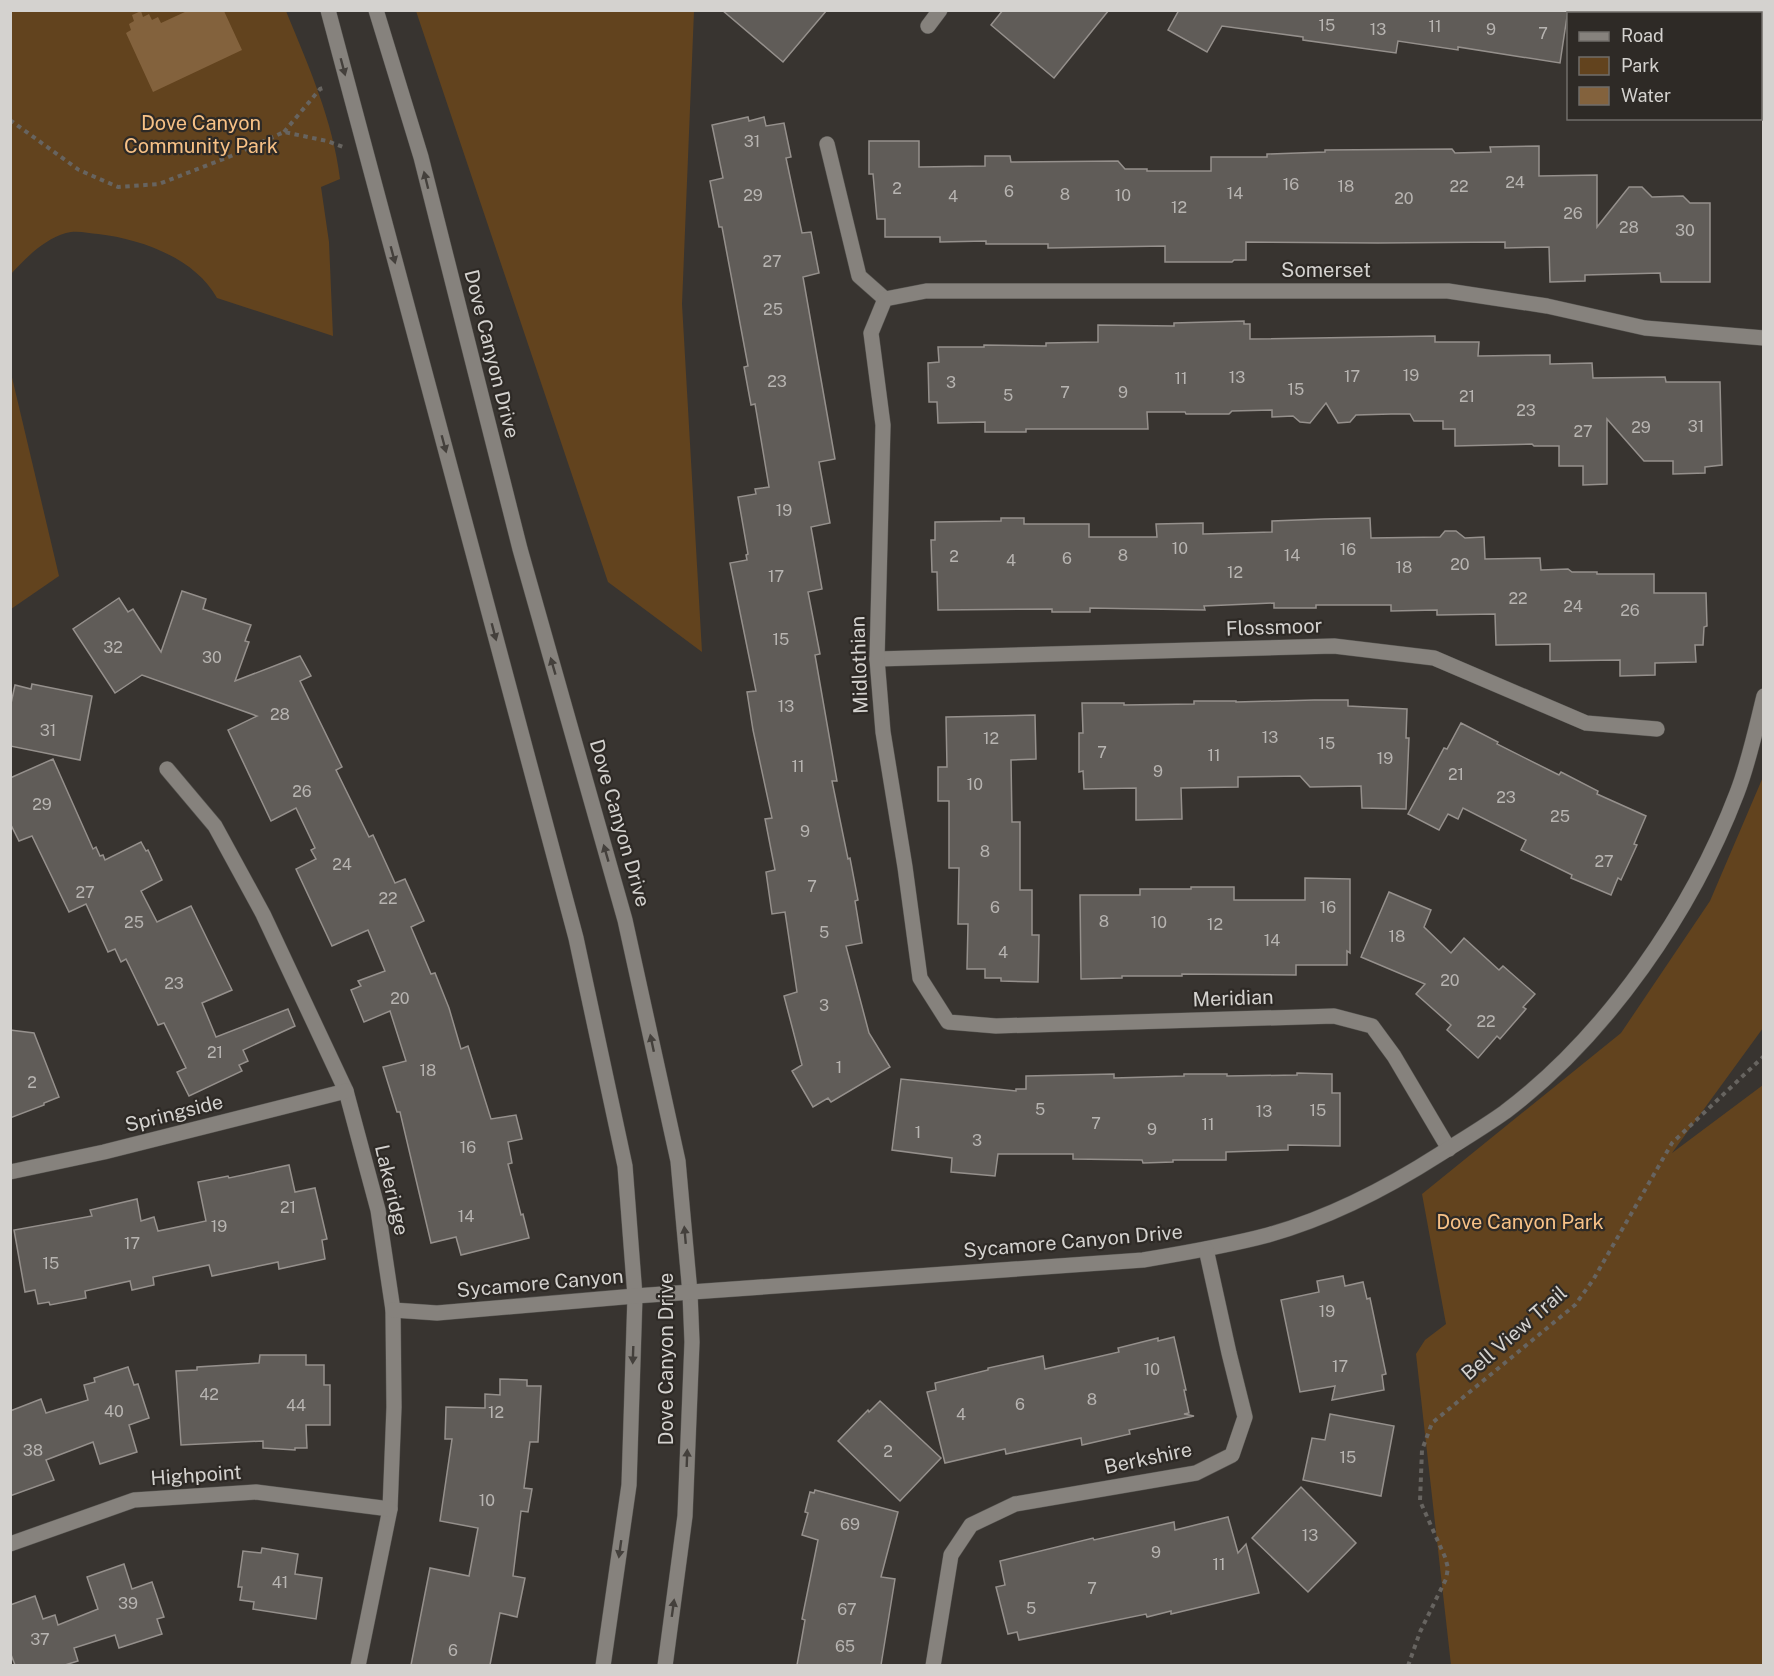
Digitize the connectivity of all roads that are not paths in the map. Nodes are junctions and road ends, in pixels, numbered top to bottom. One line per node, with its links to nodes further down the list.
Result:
1 (328, 10): 18 (street, Dove Canyon Drive, one-way to 18)
2 (376, 10): 17 (street, Dove Canyon Drive, one-way to 2)
3 (940, 10): 4 (street)
4 (928, 26)
5 (827, 144): 6 (street)
6 (885, 299): 7 (street, Somerset); 8 (street, Midlothian)
7 (1764, 338)
8 (877, 659): 10 (street, Flossmoor); 12 (street, Midlothian)
9 (1764, 696): 14 (street, Sycamore Canyon Drive)
10 (1658, 729)
11 (167, 769): 13 (street, Lakeridge)
12 (948, 1022): 14 (street, Meridian)
13 (346, 1091): 15 (street, Springside); 19 (street, Lakeridge)
14 (1449, 1149): 16 (street, Sycamore Canyon Drive)
15 (10, 1172)
16 (1206, 1249): 17 (street, Sycamore Canyon Drive); 25 (street, Berkshire)
17 (690, 1293): 18 (street, Sycamore Canyon); 24 (street, Dove Canyon Drive, one-way to 17)
18 (635, 1296): 19 (street, Sycamore Canyon); 23 (street, Dove Canyon Drive, one-way to 23)
19 (393, 1310): 20 (street, Lakeridge)
20 (390, 1509): 21 (street, Highpoint); 22 (street, Lakeridge)
21 (10, 1544)
22 (358, 1665)
23 (603, 1665)
24 (665, 1665)
25 (933, 1665)

